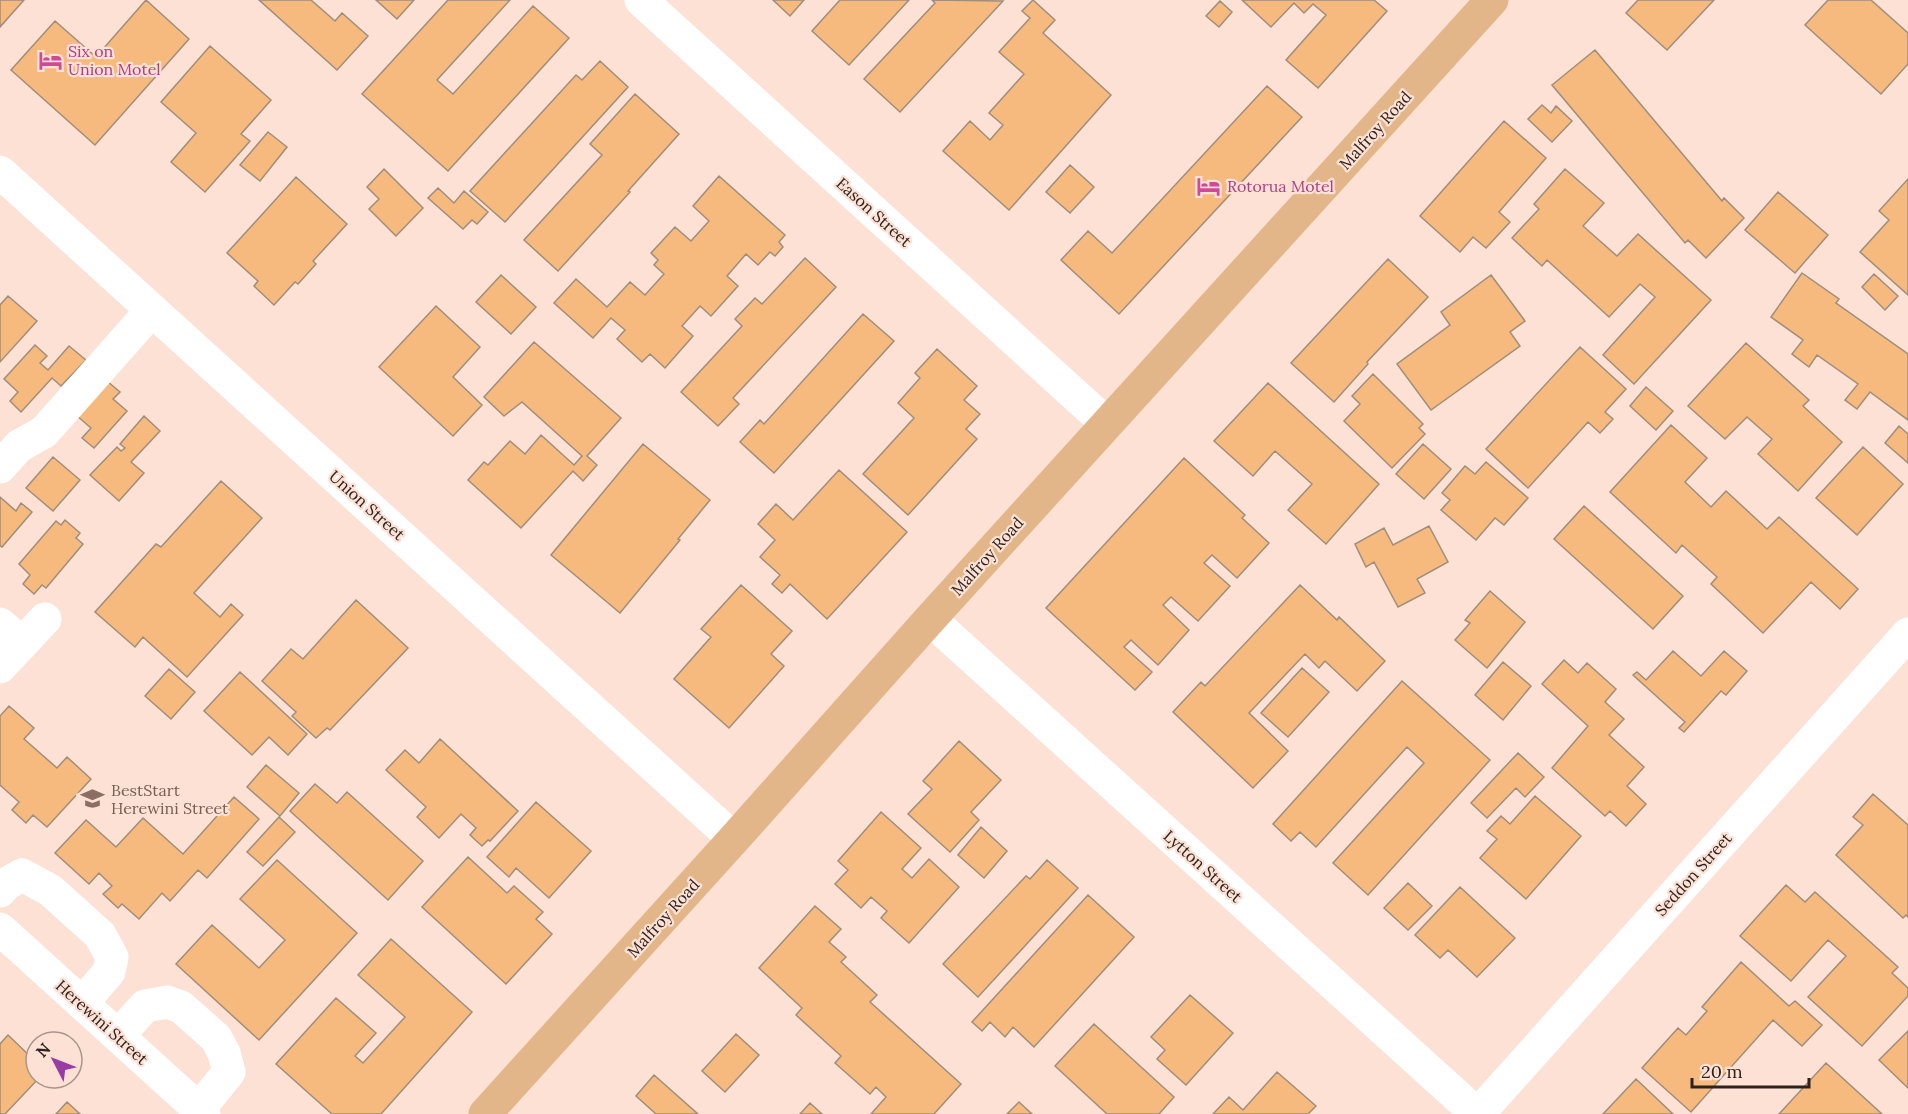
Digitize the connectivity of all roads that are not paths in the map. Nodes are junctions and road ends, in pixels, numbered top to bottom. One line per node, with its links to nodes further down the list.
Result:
1 (642, 0): 5 (street, Eason Street)
2 (1484, 3): 5 (main road, Malfroy Road)
3 (0, 172): 4 (street, Union Street)
4 (152, 310): 6 (street); 11 (street, Union Street)
5 (1107, 424): 8 (main road, Malfroy Road)
6 (0, 467)
7 (45, 619): 10 (street)
8 (930, 619): 11 (main road, Malfroy Road); 18 (street, Lytton Street)
9 (1908, 634): 18 (street, Seddon Street)
10 (7, 645)
11 (734, 839): 17 (main road, Malfroy Road)
12 (0, 891): 14 (street)
13 (0, 929): 14 (street, Herewini Street)
14 (82, 1003): 15 (street, Herewini Street)
15 (118, 1036): 16 (street, Herewini Street); 16 (street)
16 (201, 1112)
17 (485, 1114)
18 (1477, 1114)

